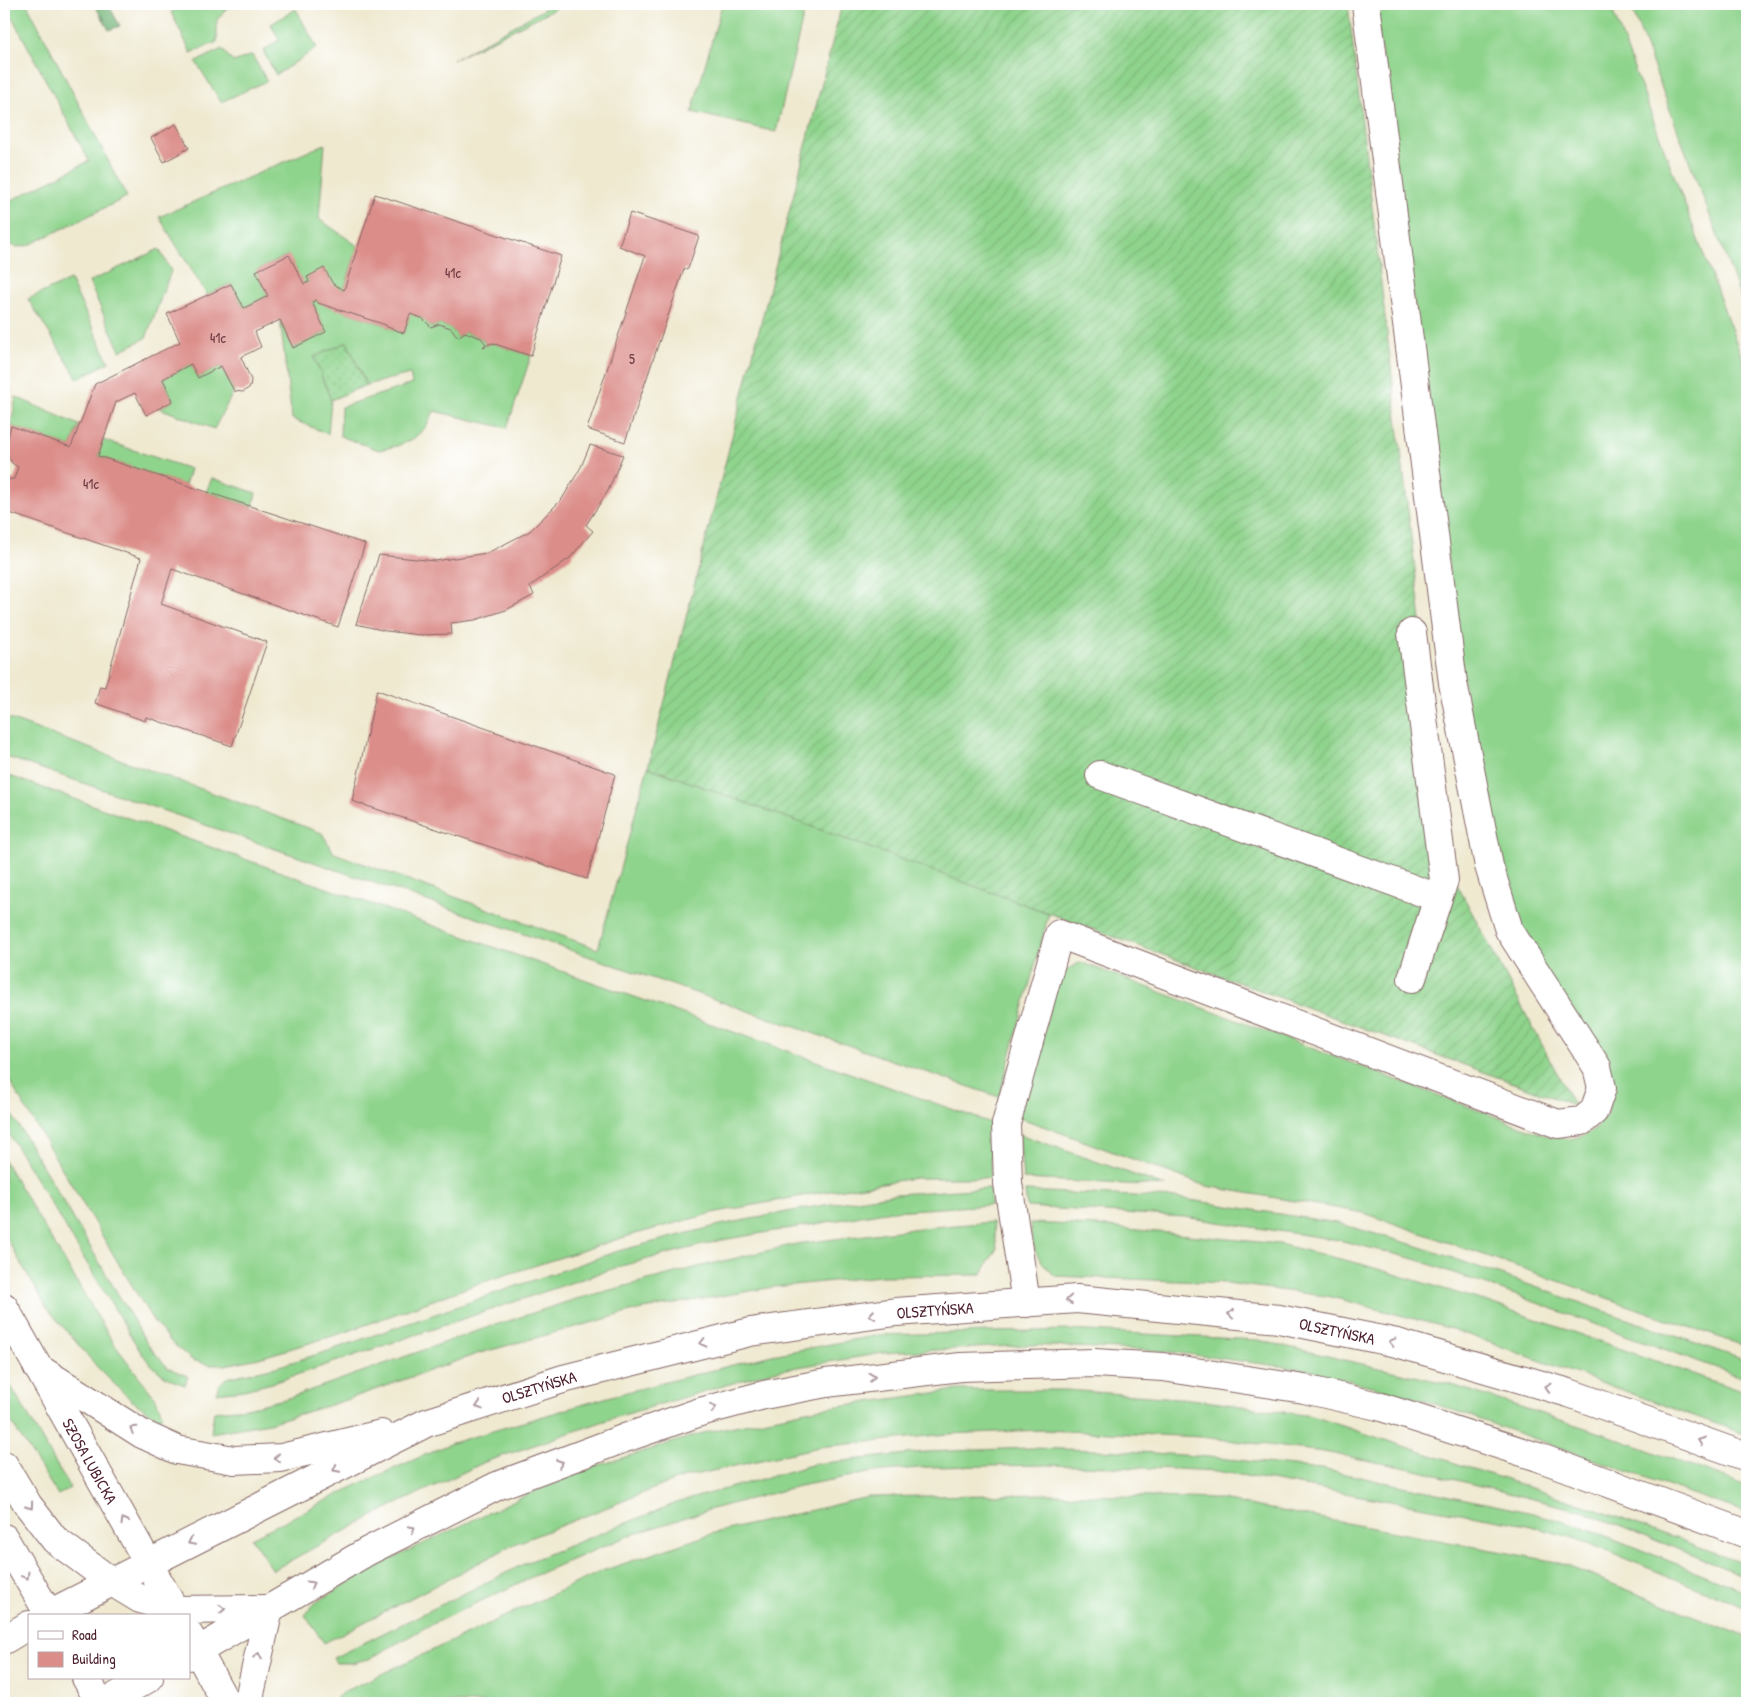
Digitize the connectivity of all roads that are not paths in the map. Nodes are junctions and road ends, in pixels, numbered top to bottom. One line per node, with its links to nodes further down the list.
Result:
1 (1366, 4): 6 (main road)
2 (1412, 633): 4 (main road)
3 (1100, 775): 4 (main road)
4 (1438, 898): 5 (main road)
5 (1412, 978)
6 (1026, 1303): 9 (main road, OLSZTYŃSKA, one-way to 9); 10 (main road, OLSZTYŃSKA, one-way to 6)
7 (4, 1307): 8 (main road, SZOSA LUBICKA)
8 (38, 1368): 9 (main road, one-way to 8); 14 (main road, SZOSA LUBICKA, one-way to 8)
9 (426, 1423): 14 (main road, OLSZTYŃSKA, one-way to 14)
10 (1747, 1457)
11 (4, 1465): 15 (main road, one-way to 15)
12 (1747, 1534): 16 (main road, one-way to 12)
13 (4, 1538): 18 (main road, one-way to 18)
14 (148, 1563): 15 (main road, OLSZTYŃSKA); 17 (main road, SZOSA LUBICKA)
15 (112, 1582): 17 (main road); 19 (main road, OLSZTYŃSKA)
16 (269, 1609): 17 (main road, one-way to 16); 22 (main road); 28 (main road, one-way to 16)
17 (176, 1613)
18 (41, 1614)
19 (51, 1614)
20 (28, 1626): 21 (main road, OLSZTYŃSKA)
21 (4, 1640)
22 (192, 1647): 27 (main road)
23 (87, 1680): 25 (main road)
24 (145, 1680): 26 (main road)
25 (100, 1703)
26 (104, 1703)
27 (226, 1703)
28 (248, 1703)

